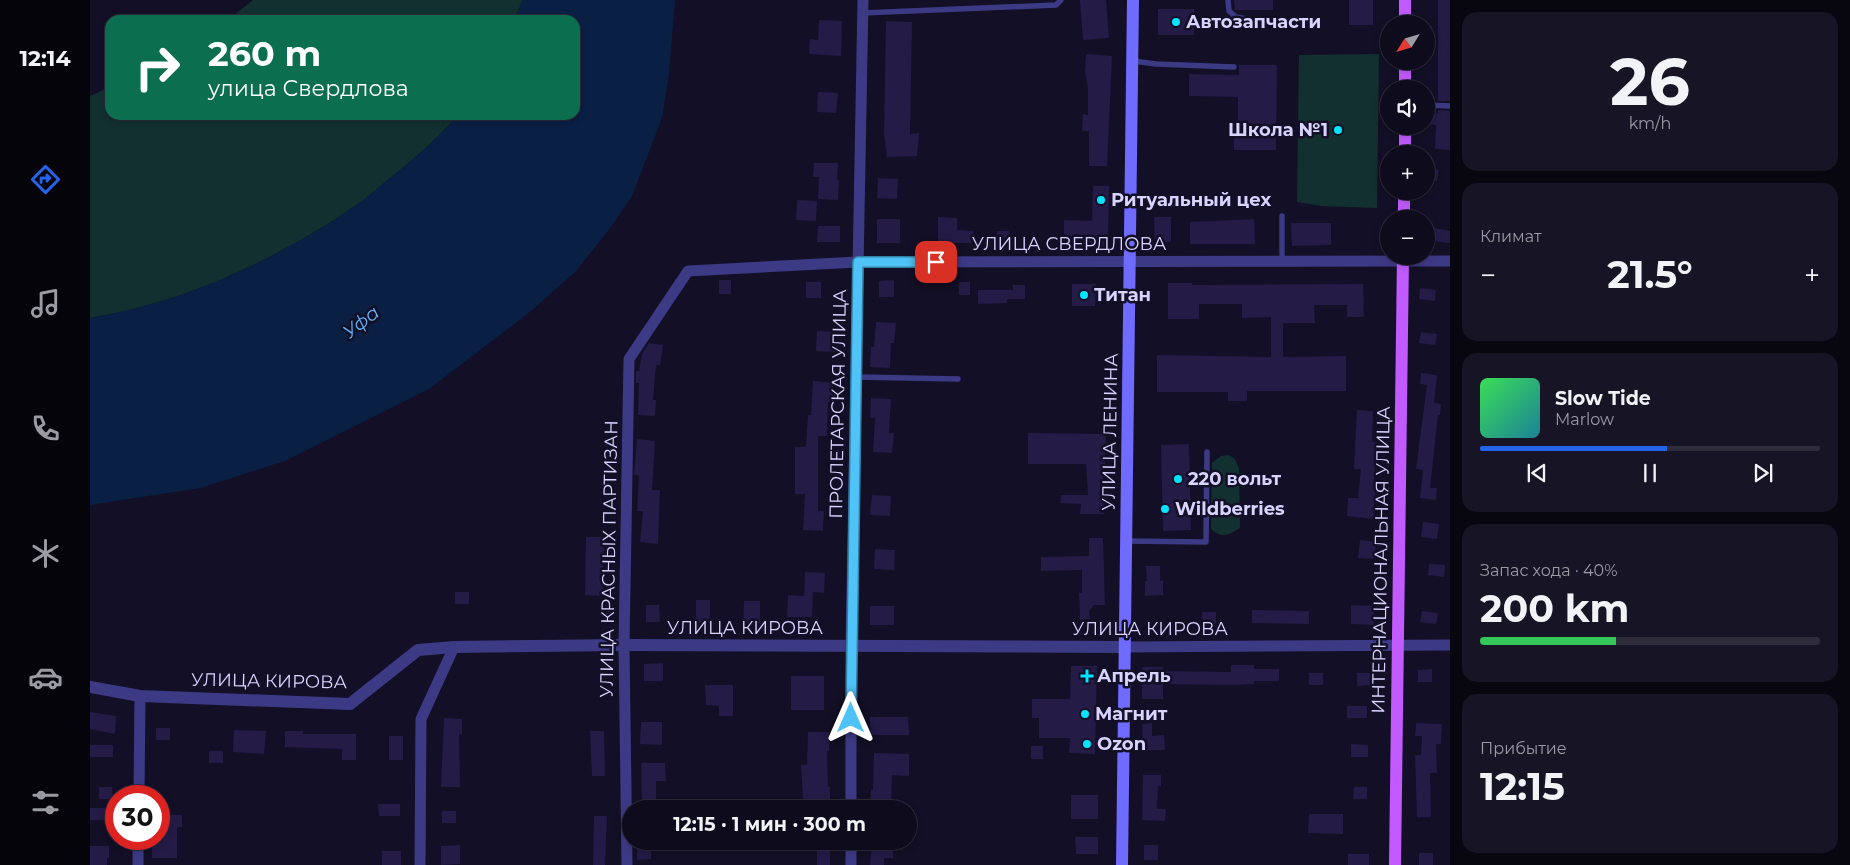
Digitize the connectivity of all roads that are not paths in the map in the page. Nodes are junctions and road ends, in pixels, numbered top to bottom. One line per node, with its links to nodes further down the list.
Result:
1 (863, 0): 6 (street, ПРОЛЕТАРСКАЯ УЛИЦА)
2 (1061, 0): 6 (lane)
3 (1133, 0): 9 (main road, УЛИЦА ЛЕНИНА)
4 (1228, 0): 8 (lane)
5 (1406, 0): 7 (main road)
6 (862, 13): 18 (street, ПРОЛЕТАРСКАЯ УЛИЦА)
7 (1406, 15)
8 (1286, 26)
9 (1133, 61): 10 (lane); 19 (main road, УЛИЦА ЛЕНИНА)
10 (1234, 67)
11 (1435, 105): 12 (lane)
12 (1450, 106)
13 (1282, 216): 15 (lane)
14 (1380, 259): 15 (street, УЛИЦА СВЕРДЛОВА)
15 (1282, 260): 19 (street, УЛИЦА СВЕРДЛОВА)
16 (1435, 260): 17 (street, УЛИЦА СВЕРДЛОВА)
17 (1450, 261)
18 (858, 262): 19 (street, УЛИЦА СВЕРДЛОВА); 21 (street, УЛИЦА СВЕРДЛОВА); 22 (street, ПРОЛЕТАРСКАЯ УЛИЦА)
19 (1130, 262): 25 (main road, УЛИЦА ЛЕНИНА)
20 (1403, 265): 27 (main road, ИНТЕРНАЦИОНАЛЬНАЯ УЛИЦА)
21 (688, 270): 26 (street, УЛИЦА КРАСНЫХ ПАРТИЗАН)
22 (856, 377): 23 (lane); 29 (street, ПРОЛЕТАРСКАЯ УЛИЦА)
23 (958, 379)
24 (1207, 452): 25 (lane)
25 (1126, 541): 31 (main road, УЛИЦА ЛЕНИНА)
26 (624, 645): 29 (street, УЛИЦА КИРОВА); 30 (street, УЛИЦА КИРОВА); 40 (street, УЛИЦА КРАСНЫХ ПАРТИЗАН)
27 (1398, 645): 28 (street, УЛИЦА КИРОВА); 31 (street, УЛИЦА КИРОВА); 43 (main road, ИНТЕРНАЦИОНАЛЬНАЯ УЛИЦА)
28 (1450, 645)
29 (851, 646): 31 (street, УЛИЦА КИРОВА); 35 (street, ПРОЛЕТАРСКАЯ УЛИЦА)
30 (454, 647): 33 (street, УЛИЦА КИРОВА); 39 (street)
31 (1124, 647): 42 (main road, УЛИЦА ЛЕНИНА)
32 (90, 687): 33 (street, УЛИЦА КИРОВА)
33 (140, 696): 34 (street)
34 (139, 785)
35 (851, 800)
36 (138, 850): 38 (street)
37 (851, 850): 41 (street)
38 (138, 865)
39 (420, 865)
40 (627, 865)
41 (851, 865)
42 (1122, 865)
43 (1395, 865)

